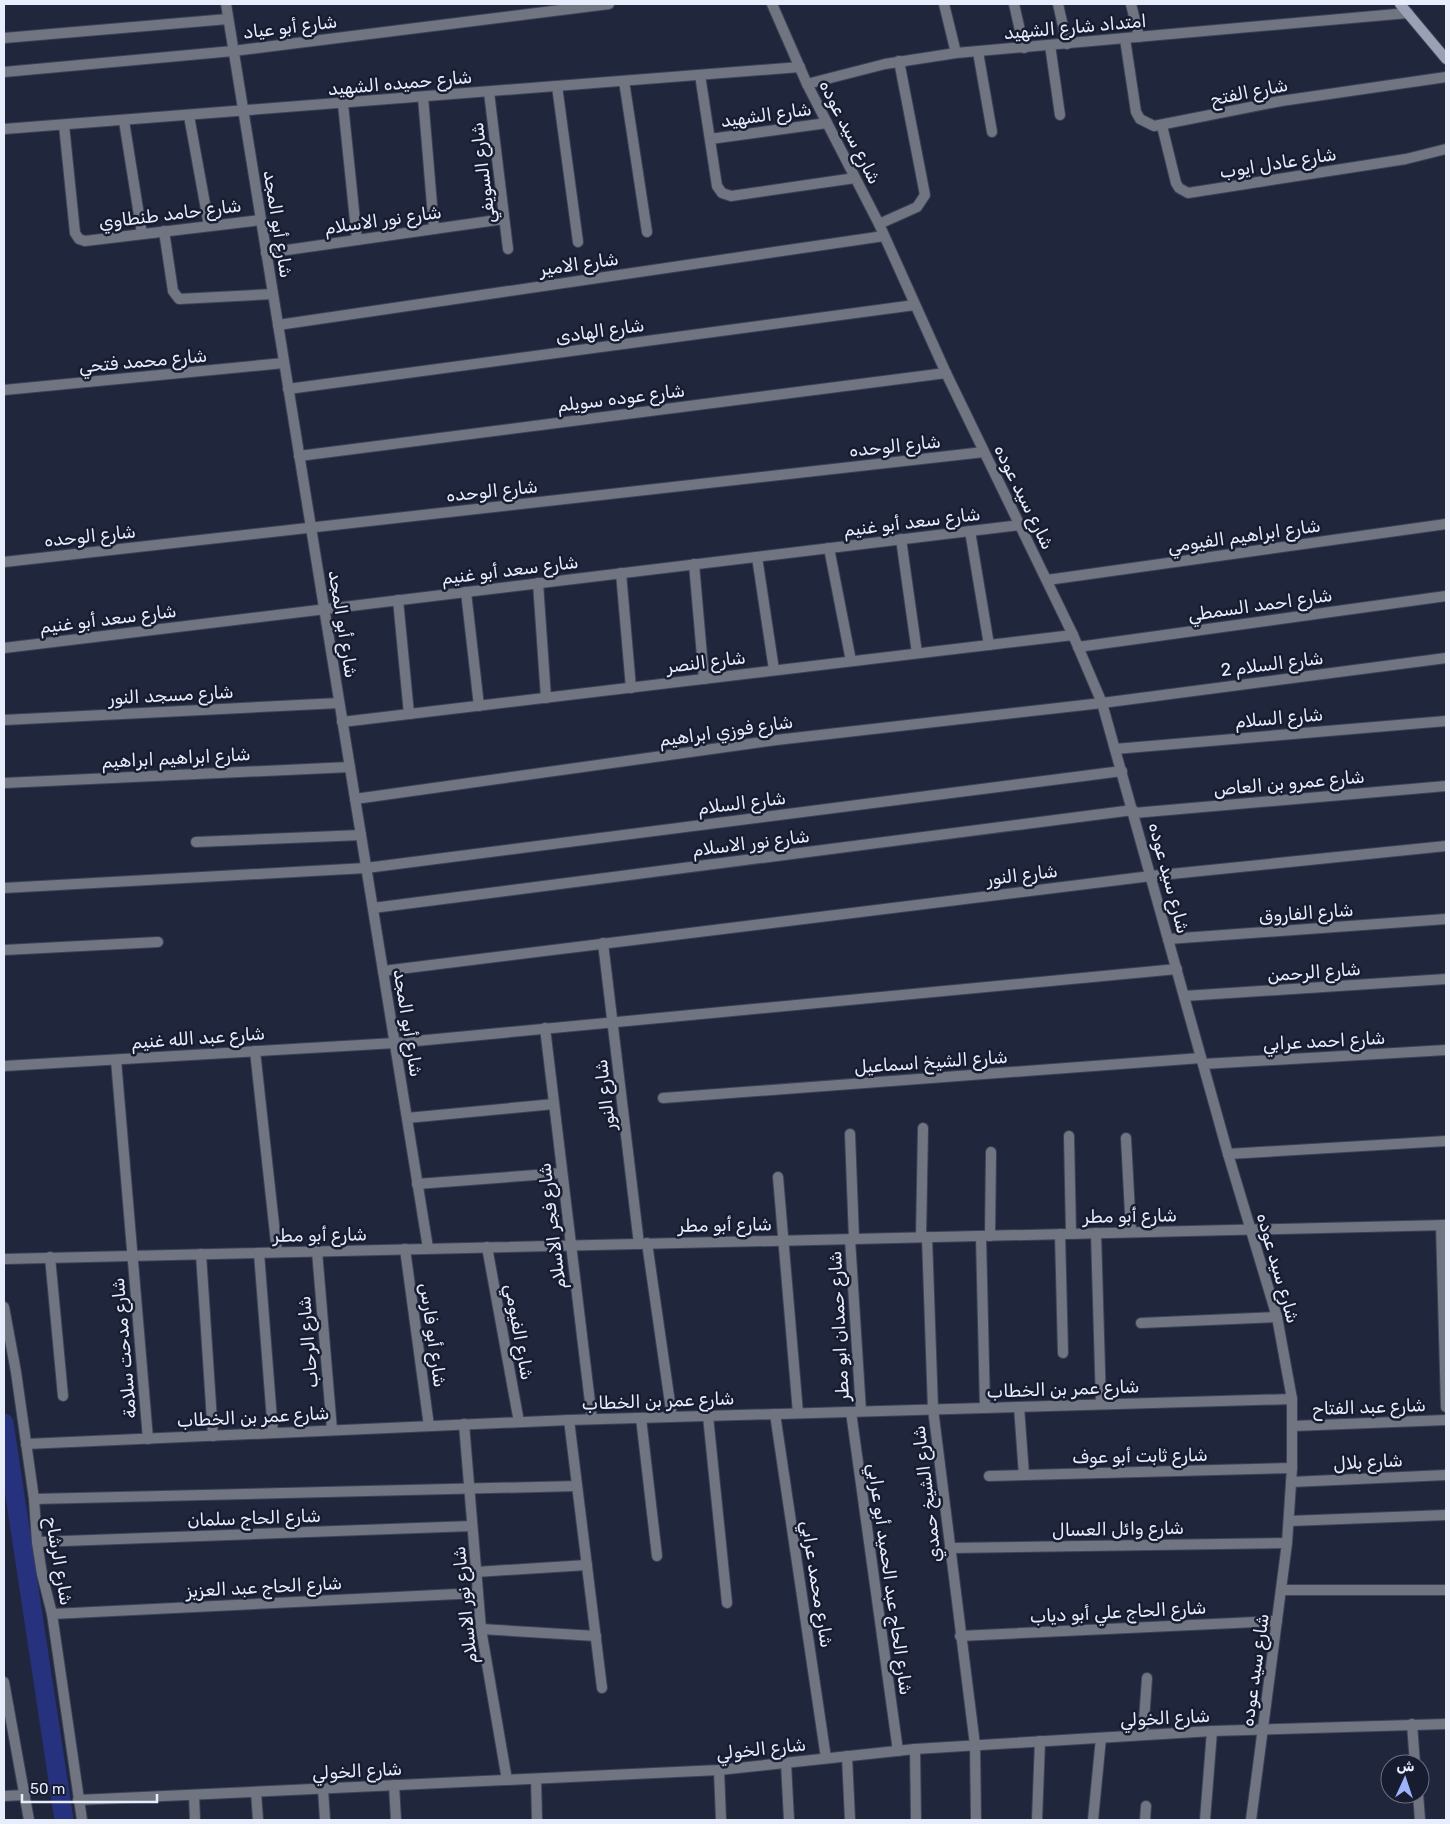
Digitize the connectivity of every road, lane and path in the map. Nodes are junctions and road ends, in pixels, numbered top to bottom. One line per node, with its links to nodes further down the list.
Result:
1 (226, 4): 10 (street, شارع أبو المجد)
2 (609, 4): 17 (street, شارع أبو عياد)
3 (772, 4): 22 (street, شارع سيد عوده)
4 (944, 4): 19 (street)
5 (1014, 4): 16 (street)
6 (1058, 4): 14 (street)
7 (1131, 4): 11 (street)
8 (1400, 4): 9 (street)
9 (1408, 13): 11 (street, امتداد شارع الشهيد); 20 (street)
10 (228, 19): 12 (street); 17 (street, شارع أبو المجد)
11 (1139, 37): 13 (street, امتداد شارع الشهيد)
12 (4, 38)
13 (1125, 39): 14 (street, امتداد شارع الشهيد); 38 (street)
14 (1067, 44): 15 (street, امتداد شارع الشهيد)
15 (1050, 45): 16 (street, امتداد شارع الشهيد); 33 (street)
16 (1024, 48): 18 (street, امتداد شارع الشهيد)
17 (233, 51): 23 (street, شارع أبو عياد); 32 (street, شارع أبو المجد)
18 (978, 52): 19 (street, امتداد شارع الشهيد); 40 (street)
19 (956, 53): 21 (street, امتداد شارع الشهيد)
20 (1446, 59)
21 (899, 61): 27 (street, امتداد شارع الشهيد); 46 (street)
22 (800, 67): 24 (street, شارع حميده الشهيد); 27 (street, شارع سيد عوده)
23 (4, 72)
24 (700, 75): 26 (street, شارع حميده الشهيد); 41 (street)
25 (1446, 77): 38 (street, شارع الفتح)
26 (624, 81): 28 (street, شارع حميده الشهيد); 50 (street)
27 (807, 84): 36 (street, شارع سيد عوده)
28 (557, 86): 29 (street, شارع حميده الشهيد); 54 (street)
29 (489, 92): 30 (street, شارع حميده الشهيد); 44 (street, شارع السويفي)
30 (423, 97): 31 (street, شارع حميده الشهيد); 48 (street)
31 (343, 104): 32 (street, شارع حميده الشهيد); 53 (street)
32 (243, 112): 34 (street, شارع حميده الشهيد); 45 (street, شارع أبو المجد)
33 (1060, 115)
34 (190, 116): 35 (street, شارع حميده الشهيد); 47 (street)
35 (124, 120): 37 (street, شارع حميده الشهيد); 51 (street)
36 (827, 124): 41 (street, شارع الشهيد); 43 (street, شارع سيد عوده)
37 (64, 125): 39 (street, شارع حميده الشهيد); 51 (street, شارع حامد طنطاوي)
38 (1162, 126): 42 (street, شارع عادل ايوب)
39 (4, 129)
40 (992, 132)
41 (710, 139): 43 (street)
42 (1446, 148)
43 (855, 178): 46 (street, شارع سيد عوده)
44 (504, 219): 48 (street, شارع نور الاسلام); 55 (street, شارع السويفي)
45 (261, 220): 47 (street, شارع حامد طنطاوي); 56 (street, شارع أبو المجد)
46 (879, 224): 52 (street, شارع سيد عوده)
47 (209, 226): 49 (street, شارع حامد طنطاوي)
48 (434, 229): 53 (street, شارع نور الاسلام)
49 (164, 231): 51 (street, شارع حامد طنطاوي); 57 (street)
50 (647, 232)
51 (142, 234)
52 (884, 236): 58 (street, شارع سيد عوده); 59 (street, شارع الامير)
53 (357, 240): 56 (street, شارع نور الاسلام)
54 (578, 242)
55 (508, 249)
56 (266, 253): 57 (street, شارع أبو المجد)
57 (273, 294): 59 (street, شارع أبو المجد)
58 (915, 305): 61 (street, شارع سيد عوده); 62 (street, شارع الهادى)
59 (278, 325): 60 (street, شارع أبو المجد)
60 (284, 364): 62 (street, شارع أبو المجد); 63 (street, شارع محمد فتحي)
61 (946, 373): 64 (street, شارع سيد عوده); 65 (street, شارع عوده سويلم)
62 (288, 389): 65 (street, شارع أبو المجد)
63 (4, 390)
64 (984, 452): 67 (street, شارع سيد عوده); 68 (street, شارع الوحده)
65 (299, 456): 68 (street, شارع أبو المجد)
66 (1446, 524): 76 (street, شارع ابراهيم الفيومي)
67 (1020, 525): 69 (street, شارع سعد أبو غنيم); 76 (street, شارع سيد عوده)
68 (311, 527): 73 (street, شارع الوحده); 81 (street, شارع أبو المجد)
69 (970, 531): 70 (street, شارع سعد أبو غنيم); 83 (street)
70 (901, 539): 71 (street, شارع سعد أبو غنيم); 86 (street)
71 (828, 548): 72 (street, شارع سعد أبو غنيم); 88 (street)
72 (757, 557): 74 (street, شارع سعد أبو غنيم); 89 (street)
73 (4, 562)
74 (694, 564): 75 (street, شارع سعد أبو غنيم); 90 (street)
75 (621, 573): 77 (street, شارع سعد أبو غنيم); 91 (street)
76 (1047, 580): 82 (street, شارع سيد عوده)
77 (538, 583): 78 (street, شارع سعد أبو غنيم); 92 (street)
78 (466, 592): 80 (street, شارع سعد أبو غنيم); 95 (street)
79 (1446, 596): 84 (street, شارع احمد السمطي)
80 (398, 600): 81 (street, شارع سعد أبو غنيم); 96 (street)
81 (324, 609): 85 (street, شارع سعد أبو غنيم); 93 (street, شارع أبو المجد)
82 (1073, 634): 83 (street, شارع النصر); 84 (street, شارع سيد عوده)
83 (989, 644): 86 (street, شارع النصر)
84 (1078, 646): 94 (street, شارع سيد عوده)
85 (4, 648)
86 (917, 653): 88 (street, شارع النصر)
87 (1446, 658): 94 (street, شارع السلام 2)
88 (851, 661): 89 (street, شارع النصر)
89 (774, 670): 90 (street, شارع النصر)
90 (704, 678): 91 (street, شارع النصر)
91 (631, 688): 92 (street, شارع النصر)
92 (546, 698): 95 (street, شارع النصر)
93 (339, 703): 97 (street, شارع مسجد النور); 99 (street, شارع أبو المجد)
94 (1102, 703): 100 (street, شارع سيد عوده); 105 (street, شارع فوزي ابراهيم)
95 (479, 706): 96 (street, شارع النصر)
96 (409, 714): 99 (street, شارع النصر)
97 (4, 720)
98 (1446, 721): 100 (street, شارع السلام)
99 (342, 722): 101 (street, شارع أبو المجد)
100 (1115, 749): 102 (street, شارع سيد عوده)
101 (350, 767): 103 (street, شارع ابراهيم ابراهيم); 105 (street, شارع أبو المجد)
102 (1122, 771): 106 (street, شارع سيد عوده); 110 (street, شارع السلام)
103 (4, 783)
104 (1446, 786): 106 (street, شارع عمرو بن العاص)
105 (355, 799): 107 (street, شارع أبو المجد)
106 (1134, 812): 111 (street, شارع سيد عوده); 113 (street, شارع نور الاسلام)
107 (361, 835): 108 (street); 110 (street, شارع أبو المجد)
108 (196, 842)
109 (1446, 846): 111 (street, شارع النور)
110 (366, 868): 112 (street, شارع السلام); 113 (street, شارع أبو المجد)
111 (1151, 876): 115 (street, شارع سيد عوده); 117 (street, شارع النور)
112 (4, 888)
113 (372, 908): 120 (street, شارع أبو المجد)
114 (1446, 919): 115 (street, شارع الفاروق)
115 (1168, 939): 119 (street, شارع سيد عوده)
116 (158, 942): 118 (street)
117 (603, 944): 120 (street, شارع النور); 123 (street, شارع النور)
118 (4, 950)
119 (1177, 969): 122 (street, شارع سيد عوده); 123 (street, شارع عبد الله غنيم)
120 (383, 971): 125 (street, شارع أبو المجد)
121 (1446, 980): 122 (street, شارع الرحمن)
122 (1184, 996): 129 (street, شارع سيد عوده)
123 (612, 1022): 124 (street, شارع عبد الله غنيم); 153 (street, شارع النور)
124 (545, 1028): 125 (street, شارع عبد الله غنيم); 132 (street, شارع فجر الاسلام)
125 (394, 1043): 127 (street, شارع عبد الله غنيم); 133 (street, شارع أبو المجد)
126 (1446, 1050): 129 (street, شارع احمد عرابي)
127 (255, 1051): 128 (street, شارع عبد الله غنيم); 160 (street)
128 (116, 1060): 130 (street, شارع عبد الله غنيم); 162 (street, شارع مدحت سلامة)
129 (1202, 1061): 131 (street, شارع الشيخ اسماعيل); 140 (street, شارع سيد عوده)
130 (4, 1066)
131 (663, 1098)
132 (554, 1104): 133 (street); 141 (street, شارع فجر الاسلام)
133 (407, 1118): 143 (street, شارع أبو المجد)
134 (923, 1128): 150 (street, شارع الشيخ حمدي)
135 (850, 1134): 151 (street, شارع حمدان ابو مطر)
136 (1069, 1136): 148 (street)
137 (1126, 1138): 146 (street)
138 (1446, 1141): 140 (street)
139 (991, 1152): 149 (street)
140 (1228, 1154): 145 (street, شارع سيد عوده)
141 (562, 1173): 143 (street); 154 (street, شارع فجر الاسلام)
142 (778, 1177): 152 (street)
143 (418, 1184): 156 (street, شارع أبو المجد)
144 (1444, 1225): 145 (street, شارع أبو مطر); 173 (street)
145 (1250, 1229): 146 (street, شارع أبو مطر); 166 (street, شارع سيد عوده)
146 (1131, 1232): 147 (street, شارع أبو مطر)
147 (1096, 1233): 148 (street, شارع أبو مطر); 171 (street)
148 (1065, 1234): 149 (street, شارع أبو مطر); 168 (street)
149 (986, 1236): 150 (street, شارع أبو مطر); 174 (street)
150 (924, 1237): 151 (street, شارع أبو مطر); 175 (street, شارع الشيخ حمدي)
151 (852, 1239): 152 (street, شارع أبو مطر); 176 (street, شارع حمدان ابو مطر)
152 (783, 1240): 153 (street, شارع أبو مطر); 177 (street)
153 (643, 1244): 154 (street, شارع أبو مطر); 180 (street)
154 (571, 1245): 155 (street, شارع أبو مطر); 182 (street, شارع فجر الاسلام)
155 (487, 1247): 156 (street, شارع أبو مطر); 185 (street, شارع الفيومي)
156 (428, 1248): 157 (street, شارع أبو مطر)
157 (405, 1249): 158 (street, شارع أبو مطر); 187 (street, شارع أبو فارس)
158 (317, 1251): 160 (street, شارع أبو مطر); 189 (street, شارع الرحاب)
159 (260, 1252): 160 (street, شارع أبو مطر); 161 (street, شارع أبو مطر); 190 (street)
160 (276, 1252)
161 (201, 1254): 162 (street, شارع أبو مطر); 191 (street)
162 (132, 1255): 163 (street, شارع أبو مطر); 192 (street, شارع مدحت سلامة)
163 (50, 1257): 164 (street, شارع أبو مطر); 169 (street)
164 (4, 1259)
165 (4, 1307): 193 (street, شارع الرشاح)
166 (1277, 1317): 167 (street); 170 (street, شارع سيد عوده)
167 (1141, 1323)
168 (1063, 1353)
169 (63, 1396)
170 (1292, 1399): 171 (street, شارع عمر بن الخطاب); 188 (street, شارع سيد عوده)
171 (1101, 1404): 172 (street, شارع عمر بن الخطاب)
172 (1019, 1407): 174 (street, شارع عمر بن الخطاب); 196 (street)
173 (1446, 1407)
174 (985, 1408): 175 (street, شارع عمر بن الخطاب)
175 (933, 1409): 176 (street, شارع عمر بن الخطاب); 207 (street, شارع الشيخ حمدي)
176 (856, 1412): 177 (street, شارع عمر بن الخطاب); 232 (street, شارع الحاج عبد الحميد أبو عرابي)
177 (798, 1413): 178 (street, شارع عمر بن الخطاب)
178 (774, 1414): 179 (street, شارع عمر بن الخطاب); 235 (street, شارع محمد عرابي)
179 (708, 1416): 180 (street, شارع عمر بن الخطاب); 214 (street)
180 (672, 1417): 181 (street, شارع عمر بن الخطاب)
181 (641, 1418): 182 (street, شارع عمر بن الخطاب); 208 (street)
182 (592, 1419): 183 (street, شارع عمر بن الخطاب)
183 (569, 1420): 185 (street, شارع عمر بن الخطاب); 199 (street)
184 (1446, 1420): 188 (street, شارع عبد الفتاح)
185 (519, 1422): 186 (street, شارع عمر بن الخطاب)
186 (464, 1424): 187 (street, شارع عمر بن الخطاب); 200 (street, شارع نور الاسلام)
187 (429, 1426): 189 (street, شارع عمر بن الخطاب)
188 (1293, 1426): 194 (street, شارع سيد عوده)
189 (332, 1430): 190 (street, شارع عمر بن الخطاب)
190 (273, 1433): 191 (street, شارع عمر بن الخطاب)
191 (213, 1436): 192 (street, شارع عمر بن الخطاب)
192 (148, 1438): 193 (street, شارع عمر بن الخطاب)
193 (26, 1444): 201 (street, شارع الرشاح)
194 (1292, 1468): 196 (street, شارع ثابت أبو عوف); 198 (street, شارع سيد عوده)
195 (1446, 1474): 198 (street, شارع بلال)
196 (1024, 1475): 197 (street, شارع ثابت أبو عوف)
197 (989, 1476)
198 (1291, 1482): 203 (street, شارع سيد عوده)
199 (577, 1486): 200 (street); 209 (street)
200 (469, 1488): 201 (street); 204 (street, شارع نور الاسلام)
201 (34, 1499): 205 (street, شارع الرشاح)
202 (1446, 1515): 203 (street)
203 (1289, 1522): 206 (street, شارع سيد عوده)
204 (472, 1526): 205 (street, شارع الحاج سلمان); 210 (street, شارع نور الاسلام)
205 (37, 1542): 215 (street, شارع الرشاح)
206 (1287, 1543): 207 (street, شارع وائل العسال); 211 (street, شارع سيد عوده)
207 (950, 1548): 219 (street, شارع الشيخ حمدي)
208 (657, 1556)
209 (587, 1564): 210 (street); 218 (street)
210 (476, 1572): 213 (street, شارع نور الاسلام)
211 (1282, 1590): 212 (street); 216 (street, شارع سيد عوده)
212 (1446, 1590)
213 (478, 1593): 215 (street, شارع الحاج عبد العزيز); 217 (street, شارع نور الاسلام)
214 (727, 1602)
215 (52, 1614): 246 (street, شارع الرشاح)
216 (1278, 1621): 219 (street, شارع الحاج علي أبو دياب); 225 (street, شارع سيد عوده)
217 (481, 1629): 218 (street); 239 (street, شارع نور الاسلام)
218 (596, 1636): 222 (street)
219 (960, 1636): 230 (street, شارع الشيخ حمدي)
220 (1147, 1678): 227 (street)
221 (4, 1682): 243 (street)
222 (602, 1688)
223 (1412, 1724): 224 (street, شارع الخولي); 225 (street, شارع الخولي); 233 (street)
224 (1446, 1724)
225 (1263, 1729): 226 (street, شارع الخولي); 265 (street, شارع سيد عوده)
226 (1212, 1731): 227 (street, شارع الخولي); 264 (street)
227 (1143, 1735): 228 (street, شارع الخولي)
228 (1101, 1738): 229 (street, شارع الخولي); 262 (street)
229 (1040, 1741): 230 (street, شارع الخولي); 261 (street)
230 (975, 1745): 231 (street, شارع الخولي); 260 (street, شارع الشيخ حمدي)
231 (915, 1749): 232 (street, شارع الخولي); 259 (street)
232 (898, 1750): 234 (street, شارع الخولي)
233 (1414, 1754)
234 (847, 1756): 235 (street, شارع الخولي); 258 (street)
235 (826, 1758): 236 (street, شارع الخولي)
236 (786, 1763): 237 (street, شارع الخولي); 257 (street)
237 (719, 1770): 238 (street, شارع الخولي); 256 (street)
238 (536, 1779): 239 (street, شارع الخولي); 255 (street)
239 (508, 1780): 240 (street, شارع الخولي)
240 (394, 1785): 241 (street, شارع الخولي); 254 (street)
241 (323, 1789): 242 (street, شارع الخولي); 253 (street)
242 (256, 1792): 244 (street, شارع الخولي); 252 (street)
243 (25, 1795): 245 (street); 249 (street)
244 (194, 1795): 246 (street, شارع الخولي); 251 (street)
245 (4, 1796)
246 (78, 1800): 250 (street, شارع الرشاح)
247 (1419, 1804): 266 (street)
248 (1146, 1806): 263 (street)
249 (29, 1820)
250 (82, 1820)
251 (195, 1820)
252 (258, 1820)
253 (325, 1820)
254 (396, 1820)
255 (537, 1820)
256 (721, 1820)
257 (789, 1820)
258 (850, 1820)
259 (916, 1820)
260 (976, 1820)
261 (1037, 1820)
262 (1093, 1820)
263 (1145, 1820)
264 (1205, 1820)
265 (1251, 1820)
266 (1420, 1820)

